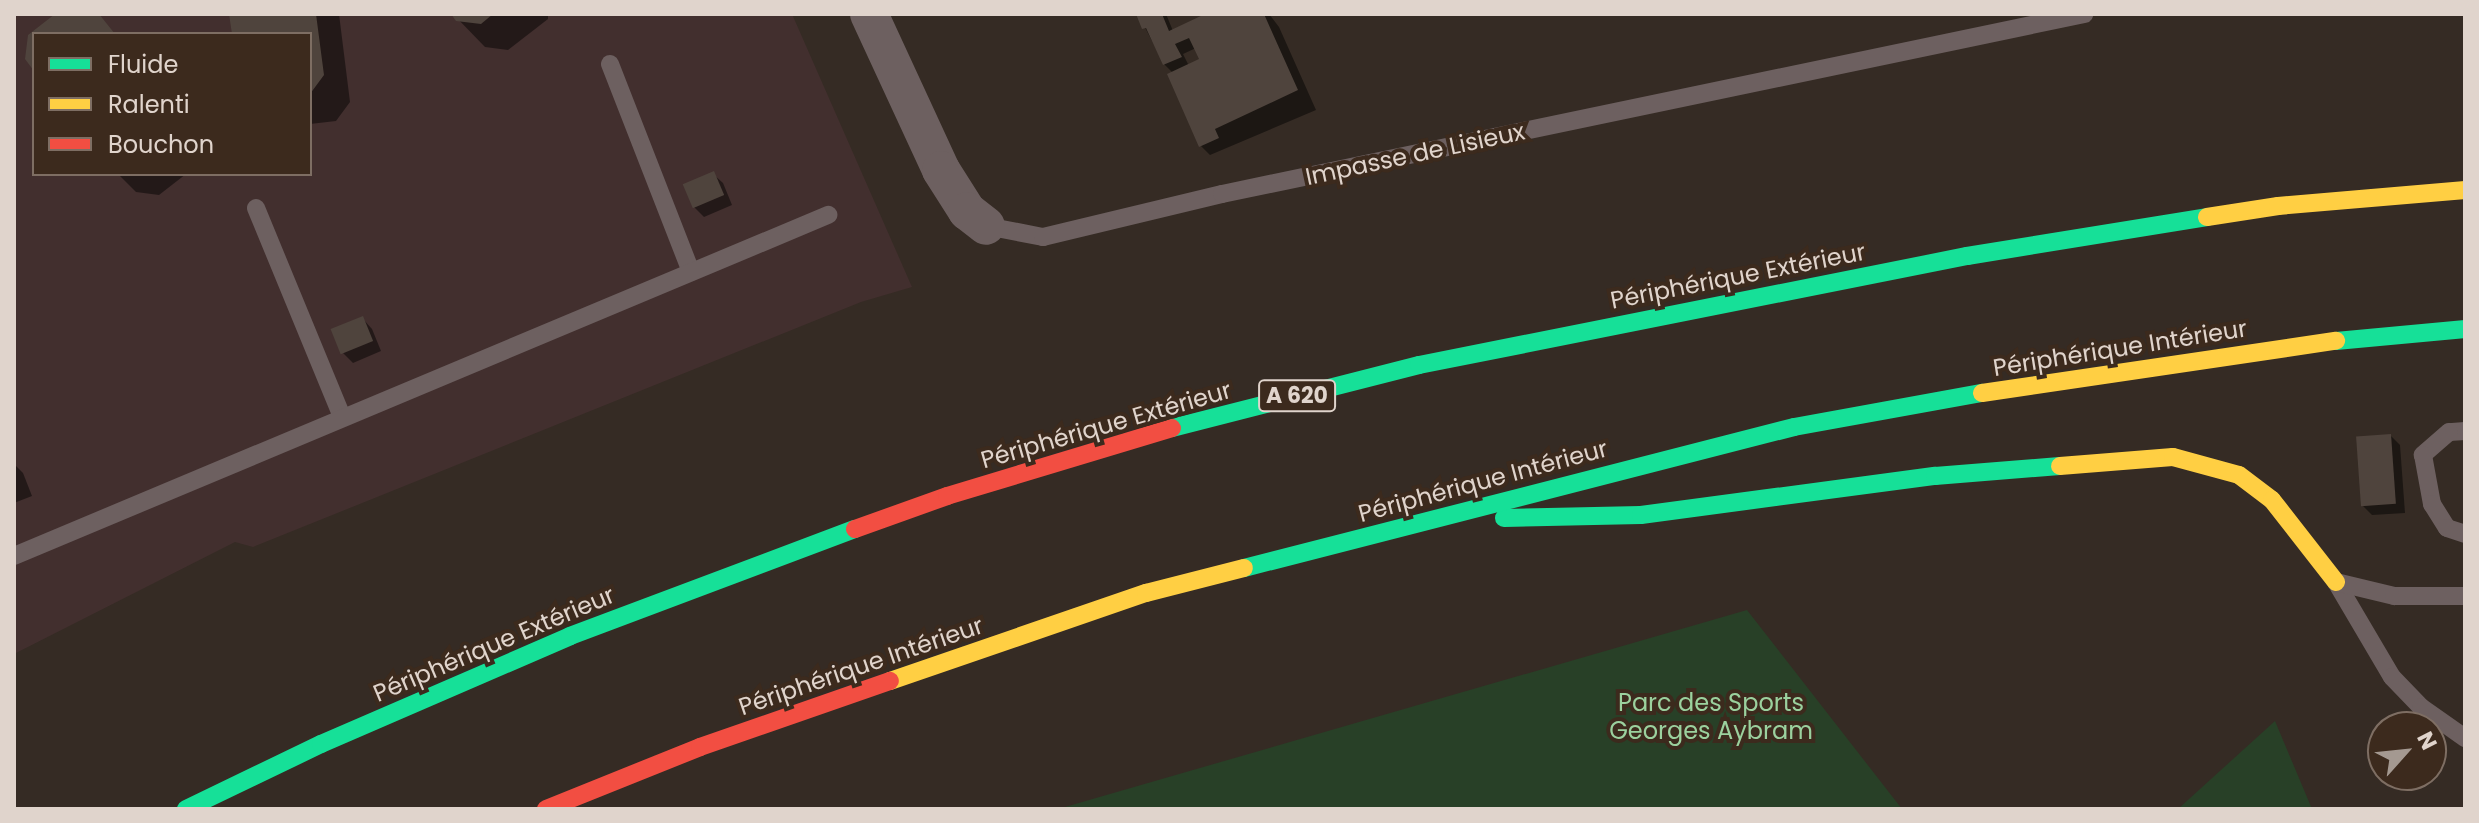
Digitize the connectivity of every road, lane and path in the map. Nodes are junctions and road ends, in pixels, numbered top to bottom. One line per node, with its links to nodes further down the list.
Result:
1 (869, 14): 7 (street, Impasse de Lisieux)
2 (2084, 14): 7 (lane, Impasse de Lisieux)
3 (610, 64): 8 (lane)
4 (2465, 190): 18 (highway, Périphérique Extérieur / A 620)
5 (256, 208): 10 (lane)
6 (828, 215): 8 (lane)
7 (986, 226)
8 (691, 272): 10 (lane)
9 (2465, 329): 12 (highway, Périphérique Intérieur)
10 (342, 417): 14 (lane)
11 (2465, 431): 13 (lane)
12 (1434, 519): 15 (highway); 19 (highway, Périphérique Intérieur)
13 (2465, 534)
14 (14, 556)
15 (2336, 582): 16 (lane); 17 (lane)
16 (2465, 596)
17 (2465, 738)
18 (186, 809)
19 (546, 809)

